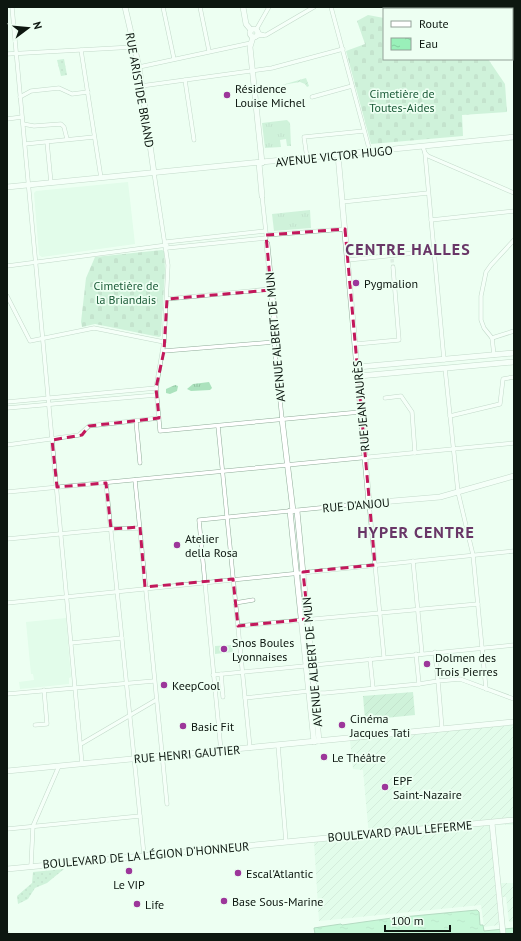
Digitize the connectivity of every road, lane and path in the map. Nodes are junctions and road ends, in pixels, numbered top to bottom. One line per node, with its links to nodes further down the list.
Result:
1 (12, 7): 16 (street)
2 (125, 7): 11 (street, RUE ARISTIDE BRIAND)
3 (163, 7): 17 (street)
4 (200, 7): 14 (street)
5 (243, 7): 9 (street)
6 (269, 7): 9 (street)
7 (314, 7): 9 (street)
8 (332, 7): 12 (street)
9 (255, 33): 10 (street, AVENUE ALBERT DE MUN)
10 (251, 44): 14 (street); 19 (street, AVENUE ALBERT DE MUN)
11 (134, 47): 13 (street); 18 (street, RUE ARISTIDE BRIAND)
12 (343, 49): 19 (street); 22 (street)
13 (81, 50): 16 (street); 23 (street)
14 (209, 51): 17 (street)
15 (7, 54): 16 (street)
16 (16, 54): 24 (street)
17 (174, 59): 18 (street)
18 (139, 67): 21 (street, RUE ARISTIDE BRIAND)
19 (252, 70): 20 (street); 41 (street, AVENUE ALBERT DE MUN)
20 (185, 80): 21 (street); 33 (street)
21 (141, 86): 42 (street, RUE ARISTIDE BRIAND)
22 (352, 86): 25 (street); 29 (street)
23 (88, 92): 24 (street); 30 (street)
24 (20, 97): 26 (street)
25 (312, 97)
26 (22, 118): 27 (street); 28 (street)
27 (7, 119)
28 (23, 124): 32 (street); 35 (street)
29 (364, 130): 37 (street); 40 (street)
30 (94, 137): 32 (street); 43 (street)
31 (514, 138): 36 (street, AVENUE VICTOR HUGO)
32 (67, 139): 34 (street)
33 (194, 140)
34 (47, 142): 35 (street); 44 (street)
35 (25, 144): 45 (street)
36 (423, 147): 37 (street, AVENUE VICTOR HUGO); 38 (street)
37 (370, 152): 39 (street, AVENUE VICTOR HUGO)
38 (425, 153): 47 (street); 48 (street)
39 (338, 155): 40 (street, AVENUE VICTOR HUGO); 50 (street, RUE JEAN JAURÈS)
40 (307, 158): 41 (street, AVENUE VICTOR HUGO)
41 (260, 163): 42 (street, AVENUE VICTOR HUGO); 49 (street, AVENUE ALBERT DE MUN)
42 (154, 173): 43 (street, AVENUE VICTOR HUGO); 56 (street)
43 (101, 178): 44 (street, AVENUE VICTOR HUGO)
44 (51, 183): 45 (street, AVENUE VICTOR HUGO)
45 (28, 185): 46 (street, AVENUE VICTOR HUGO); 59 (street)
46 (7, 187)
47 (428, 193): 50 (street); 52 (street)
48 (514, 193)
49 (262, 196): 54 (street, AVENUE ALBERT DE MUN)
50 (342, 202): 53 (street, RUE JEAN JAURÈS)
51 (514, 211): 52 (street)
52 (431, 220): 57 (street)
53 (345, 229): 54 (street); 58 (street, RUE JEAN JAURÈS)
54 (266, 237): 56 (street); 56 (street); 62 (street, AVENUE ALBERT DE MUN)
55 (514, 240): 66 (street)
56 (166, 245): 59 (street); 64 (street)
57 (434, 251): 58 (street); 74 (street)
58 (348, 260): 70 (street, RUE JEAN JAURÈS)
59 (36, 263): 60 (street); 67 (street)
60 (7, 266)
61 (392, 267): 70 (street)
62 (271, 289): 64 (street); 69 (street, AVENUE ALBERT DE MUN)
63 (7, 296): 67 (street)
64 (167, 300): 68 (street)
65 (514, 331): 66 (street)
66 (492, 338): 73 (street)
67 (43, 339): 68 (street); 82 (street)
68 (164, 342): 71 (street)
69 (274, 342): 71 (street); 90 (street, AVENUE ALBERT DE MUN)
70 (356, 344): 76 (street, RUE JEAN JAURÈS)
71 (164, 351): 80 (street)
72 (514, 353): 73 (street)
73 (494, 355): 74 (street)
74 (444, 360): 76 (street)
75 (514, 362): 77 (street)
76 (358, 367): 79 (street, RUE JEAN JAURÈS)
77 (445, 368): 79 (street); 88 (street)
78 (514, 376): 88 (street)
79 (358, 379): 87 (street, RUE JEAN JAURÈS)
80 (156, 388): 81 (street); 82 (street)
81 (156, 395): 85 (street); 89 (street)
82 (48, 398): 84 (street); 85 (street)
83 (385, 398): 97 (street)
84 (7, 402)
85 (49, 404): 86 (street); 93 (street)
86 (7, 408)
87 (360, 412): 90 (street); 98 (street, RUE JEAN JAURÈS)
88 (450, 416): 96 (street)
89 (159, 418): 91 (street); 92 (street)
90 (282, 419): 92 (street); 100 (street, AVENUE ALBERT DE MUN)
91 (136, 421): 93 (street); 99 (street)
92 (218, 426): 101 (street)
93 (52, 440): 95 (street); 105 (street)
94 (514, 443): 96 (street)
95 (7, 445)
96 (454, 449): 97 (street); 107 (street)
97 (415, 453): 98 (street)
98 (365, 457): 100 (street); 108 (street, RUE JEAN JAURÈS)
99 (140, 463)
100 (288, 465): 101 (street); 109 (street, AVENUE ALBERT DE MUN)
101 (222, 471): 103 (street); 110 (street)
102 (514, 476): 107 (street, RUE D'ANJOU)
103 (135, 480): 104 (street); 111 (street)
104 (106, 483): 105 (street); 112 (street)
105 (57, 487): 106 (street); 113 (street)
106 (7, 492)
107 (458, 492): 108 (street, RUE D'ANJOU); 116 (street)
108 (369, 503): 109 (street, RUE D'ANJOU); 118 (street, RUE JEAN JAURÈS)
109 (294, 511): 110 (street, RUE D'ANJOU); 119 (street, AVENUE ALBERT DE MUN); 120 (street, AVENUE ALBERT DE MUN)
110 (227, 519): 121 (street); 122 (street, RUE D'ANJOU)
111 (140, 528): 112 (street); 123 (street)
112 (111, 530): 113 (street); 124 (street)
113 (61, 534): 114 (street); 125 (street)
114 (7, 539)
115 (514, 551): 116 (street)
116 (473, 555): 117 (street); 129 (street)
117 (413, 561): 118 (street); 130 (street)
118 (375, 565): 120 (street); 131 (street, RUE JEAN JAURÈS)
119 (296, 572): 120 (street); 121 (street); 133 (street, AVENUE ALBERT DE MUN)
120 (303, 572): 132 (street, AVENUE ALBERT DE MUN)
121 (233, 579): 122 (street); 128 (street)
122 (204, 582): 123 (street); 148 (street)
123 (145, 588): 124 (street); 149 (street)
124 (117, 591): 125 (street); 135 (street)
125 (67, 596): 127 (street); 136 (street)
126 (254, 600): 128 (street)
127 (7, 603)
128 (235, 603): 134 (street)
129 (478, 604): 130 (street); 138 (street)
130 (417, 608): 131 (street); 141 (street)
131 (379, 612): 132 (street); 142 (street, RUE JEAN JAURÈS)
132 (308, 619): 133 (street); 144 (street, AVENUE ALBERT DE MUN)
133 (301, 620): 134 (street); 145 (street, AVENUE ALBERT DE MUN)
134 (238, 626): 146 (street)
135 (122, 638): 136 (street); 151 (street)
136 (71, 643): 153 (street)
137 (514, 645): 138 (street)
138 (482, 647): 139 (street); 155 (street)
139 (435, 652): 141 (street); 150 (street)
140 (416, 654): 141 (street); 142 (street); 152 (street)
141 (422, 654)
142 (384, 657): 143 (street)
143 (370, 659): 144 (street); 154 (street)
144 (312, 664): 145 (street); 158 (street, AVENUE ALBERT DE MUN)
145 (306, 665): 146 (street); 157 (street, AVENUE ALBERT DE MUN)
146 (242, 671): 147 (street); 161 (street)
147 (221, 674): 148 (street); 160 (street)
148 (213, 675): 172 (street)
149 (154, 681): 151 (street); 163 (street)
150 (438, 681): 152 (street); 155 (street); 167 (street)
151 (126, 683): 153 (street); 164 (street)
152 (419, 684): 154 (street)
153 (75, 687): 156 (street); 169 (street)
154 (373, 688): 158 (street)
155 (486, 689): 162 (street)
156 (44, 690): 159 (street); 166 (street)
157 (309, 691): 158 (street); 161 (street); 168 (street, AVENUE ALBERT DE MUN)
158 (315, 693): 168 (street, AVENUE ALBERT DE MUN)
159 (7, 694)
160 (223, 697)
161 (245, 698): 171 (street)
162 (514, 699)
163 (156, 700): 164 (street); 173 (street)
164 (130, 715): 169 (street); 174 (street)
165 (514, 722): 167 (street, RUE HENRI GAUTIER)
166 (35, 725)
167 (442, 729): 168 (street, RUE HENRI GAUTIER)
168 (317, 741): 170 (street, RUE HENRI GAUTIER)
169 (81, 744): 175 (street)
170 (278, 745): 171 (street, RUE HENRI GAUTIER); 184 (street)
171 (250, 748): 172 (street, RUE HENRI GAUTIER)
172 (221, 751): 173 (street, RUE HENRI GAUTIER)
173 (162, 756): 174 (street, RUE HENRI GAUTIER); 178 (street)
174 (134, 759): 175 (street, RUE HENRI GAUTIER); 179 (street)
175 (82, 764): 176 (street, RUE HENRI GAUTIER)
176 (59, 766): 177 (street, RUE HENRI GAUTIER); 182 (street)
177 (7, 771)
178 (167, 804)
179 (140, 816): 182 (street); 185 (street)
180 (514, 820): 181 (street, BOULEVARD PAUL LEFERME)
181 (492, 823): 184 (street, BOULEVARD PAUL LEFERME); 188 (street)
182 (33, 826): 183 (street); 186 (street)
183 (7, 829)
184 (286, 842): 185 (street, BOULEVARD DE LA LÉGION D'HONNEUR)
185 (144, 855): 186 (street, BOULEVARD DE LA LÉGION D'HONNEUR)
186 (31, 866): 187 (street, BOULEVARD DE LA LÉGION D'HONNEUR)
187 (7, 869)
188 (502, 934)

